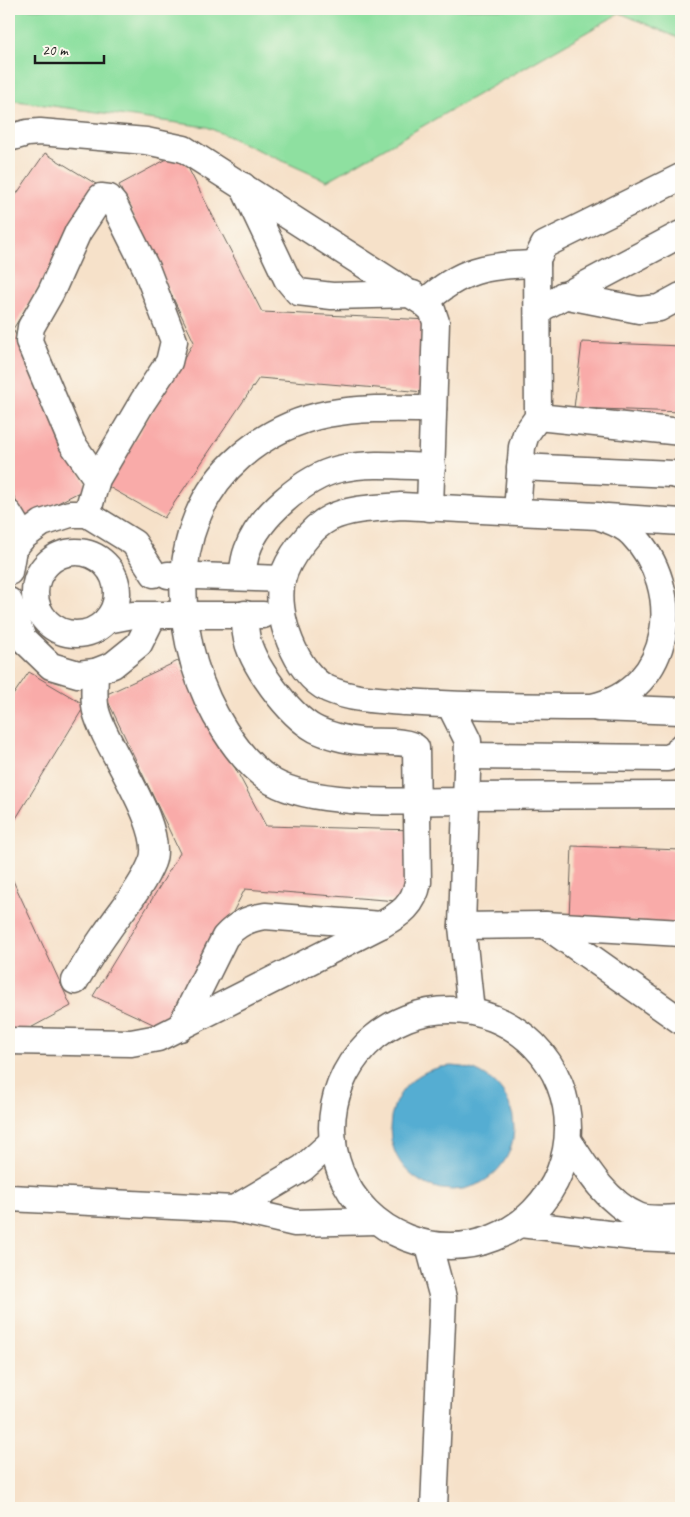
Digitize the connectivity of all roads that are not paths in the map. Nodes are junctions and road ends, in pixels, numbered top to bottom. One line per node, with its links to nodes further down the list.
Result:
1 (9, 138): 3 (street)
2 (681, 176): 5 (street)
3 (243, 186): 8 (street); 8 (street)
4 (681, 234): 6 (street)
5 (537, 264): 8 (street); 9 (street)
6 (563, 295): 7 (street); 9 (street)
7 (681, 296)
8 (418, 299): 10 (street)
9 (538, 310): 11 (street)
10 (434, 409): 14 (street); 26 (street)
11 (538, 417): 12 (street); 13 (street)
12 (681, 432)
13 (520, 466): 15 (street); 18 (street)
14 (432, 467): 17 (street); 27 (street)
15 (681, 476)
16 (97, 479): 16 (street); 20 (street)
17 (430, 508): 18 (street); 28 (street)
18 (517, 511): 21 (street)
19 (9, 514): 23 (street)
20 (87, 514): 23 (street); 25 (street)
21 (598, 516): 22 (street); 39 (street)
22 (681, 522)
23 (14, 552)
24 (105, 564): 25 (street); 34 (street); 34 (street)
25 (154, 574): 26 (street)
26 (185, 576): 27 (street); 30 (street)
27 (242, 578): 28 (street)
28 (282, 579): 32 (street)
29 (9, 601): 35 (street)
30 (184, 614): 31 (street); 33 (street); 45 (street)
31 (245, 614): 32 (street); 45 (street)
32 (282, 615): 37 (street)
33 (153, 616): 34 (street); 36 (street)
34 (107, 620)
35 (16, 646): 36 (street)
36 (95, 672): 50 (street)
37 (450, 705): 38 (street); 42 (street)
38 (494, 706): 39 (street); 42 (street)
39 (592, 707): 40 (street)
40 (681, 711)
41 (681, 747): 42 (street)
42 (468, 749): 44 (street)
43 (681, 795): 44 (street)
44 (468, 798): 45 (street); 48 (street)
45 (418, 801): 46 (street)
46 (381, 925): 54 (street); 54 (street)
47 (545, 925): 48 (street); 49 (street); 53 (street)
48 (462, 926): 51 (street); 52 (street)
49 (681, 933)
50 (76, 981)
51 (445, 1009): 52 (street); 57 (street)
52 (471, 1011): 56 (street)
53 (681, 1021)
54 (180, 1028): 55 (street)
55 (9, 1041)
56 (568, 1140): 60 (street); 62 (street)
57 (333, 1141): 59 (street); 61 (street)
58 (9, 1198): 59 (street)
59 (234, 1209): 61 (street)
60 (681, 1218)
61 (376, 1221): 64 (street)
62 (520, 1224): 63 (street); 65 (street)
63 (681, 1239)
64 (429, 1246): 65 (street); 66 (street)
65 (464, 1247): 66 (street)
66 (443, 1298): 67 (street)
67 (434, 1508)

